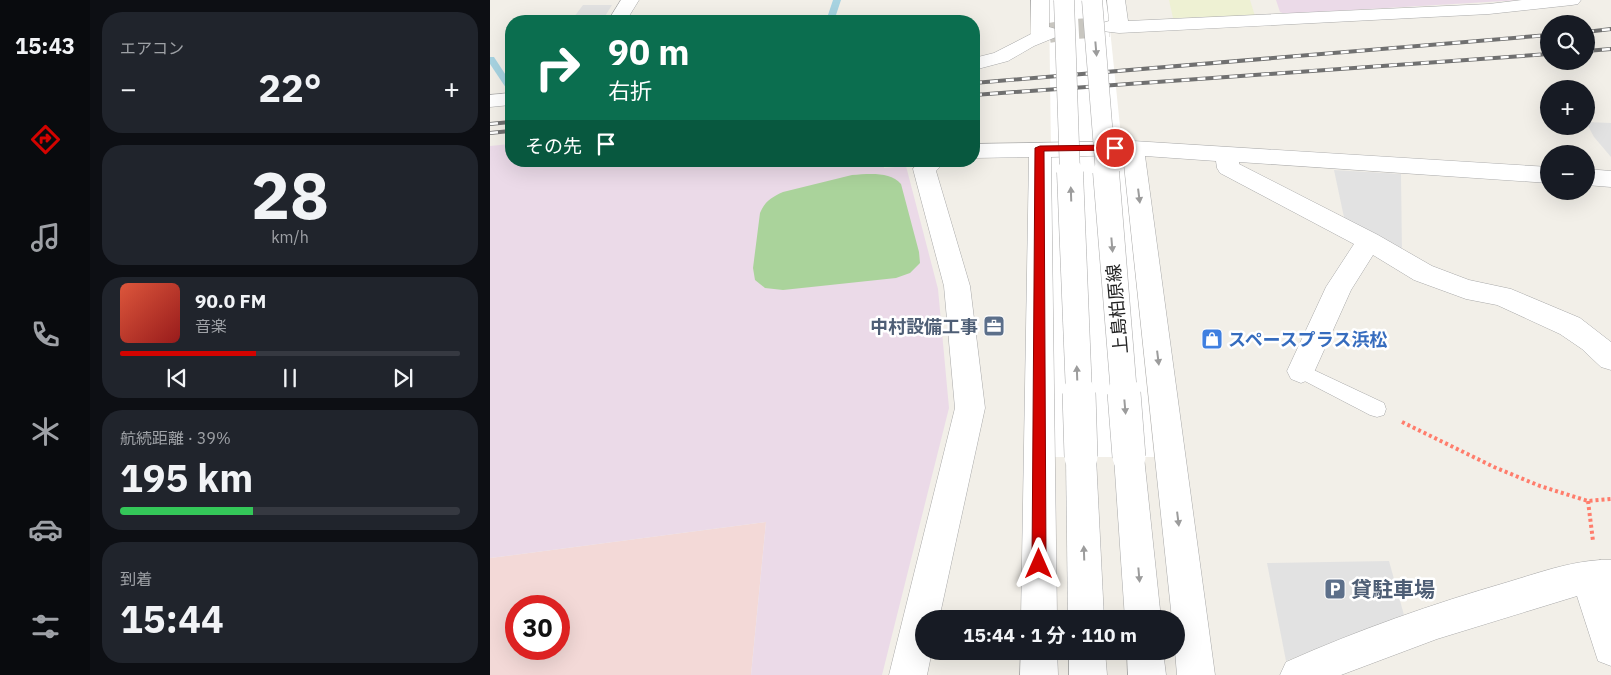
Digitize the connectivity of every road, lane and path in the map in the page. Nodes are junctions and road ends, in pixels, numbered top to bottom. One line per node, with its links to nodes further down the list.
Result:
1 (630, 0): 7 (street)
2 (1040, 0): 8 (street)
3 (1064, 0): 26 (street, one-way to 3, bridge)
4 (1092, 0): 27 (street, 上島柏原線, one-way to 27, bridge)
5 (1116, 0): 6 (street)
6 (1572, 0)
7 (621, 15)
8 (980, 62)
9 (505, 100): 10 (street)
10 (490, 101)
11 (1040, 148): 12 (street); 13 (street); 25 (street)
12 (1134, 148): 14 (street); 36 (street, one-way to 36)
13 (980, 152)
14 (1227, 154): 16 (street); 19 (street)
15 (926, 167): 32 (street)
16 (1540, 174)
17 (1595, 178): 18 (street)
18 (1611, 179)
19 (1369, 241): 20 (street); 21 (street)
20 (1611, 359)
21 (1301, 371): 22 (lane)
22 (1377, 409): 23 (path)
23 (1611, 499)
24 (1599, 577): 28 (street); 37 (street)
25 (1039, 610)
26 (1086, 610)
27 (1141, 610)
28 (1611, 648)
29 (1039, 660): 33 (street)
30 (1088, 660): 34 (street)
31 (1146, 660): 35 (street)
32 (908, 675)
33 (1039, 675)
34 (1088, 675)
35 (1147, 675)
36 (1196, 675)
37 (1299, 675)

